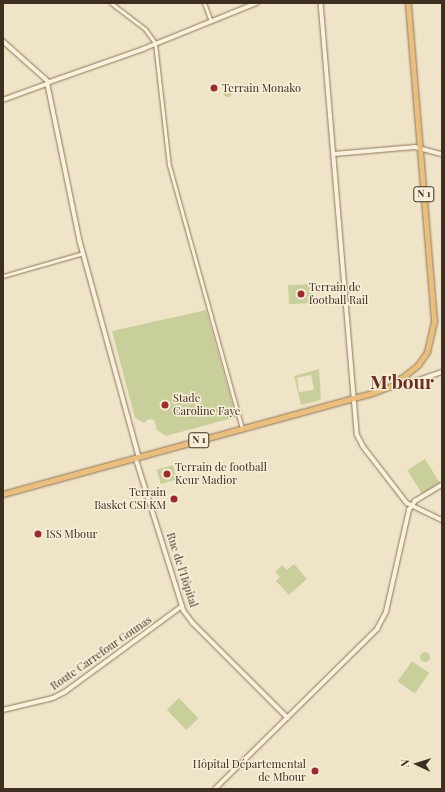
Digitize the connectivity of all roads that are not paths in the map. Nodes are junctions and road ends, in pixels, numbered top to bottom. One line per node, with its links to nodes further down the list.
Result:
1 (111, 3): 8 (street)
2 (204, 3): 6 (street)
3 (257, 3): 6 (main road)
4 (321, 3): 12 (main road)
5 (408, 3): 11 (highway, N 1)
6 (211, 21): 8 (main road)
7 (3, 41): 9 (main road)
8 (156, 43): 9 (main road); 19 (street)
9 (49, 84): 10 (main road); 14 (main road, Rue de l'Hôpital)
10 (3, 100)
11 (420, 147): 12 (main road); 13 (main road); 17 (highway, N 1)
12 (334, 154): 18 (main road)
13 (442, 154)
14 (83, 253): 15 (street); 20 (main road, Rue de l'Hôpital)
15 (3, 276)
16 (442, 372): 17 (main road)
17 (404, 381): 18 (highway, N 1)
18 (354, 398): 19 (highway, N 1); 23 (main road)
19 (242, 429): 20 (highway, N 1)
20 (139, 458): 22 (highway, N 1); 25 (main road, Rue de l'Hôpital)
21 (442, 485): 23 (main road)
22 (3, 494)
23 (411, 506): 24 (main road); 27 (main road)
24 (442, 520)
25 (182, 606): 26 (main road, Route Carrefour Gounas); 27 (main road, Rue de l'Hôpital)
26 (3, 710)
27 (288, 718): 28 (main road)
28 (215, 789)

